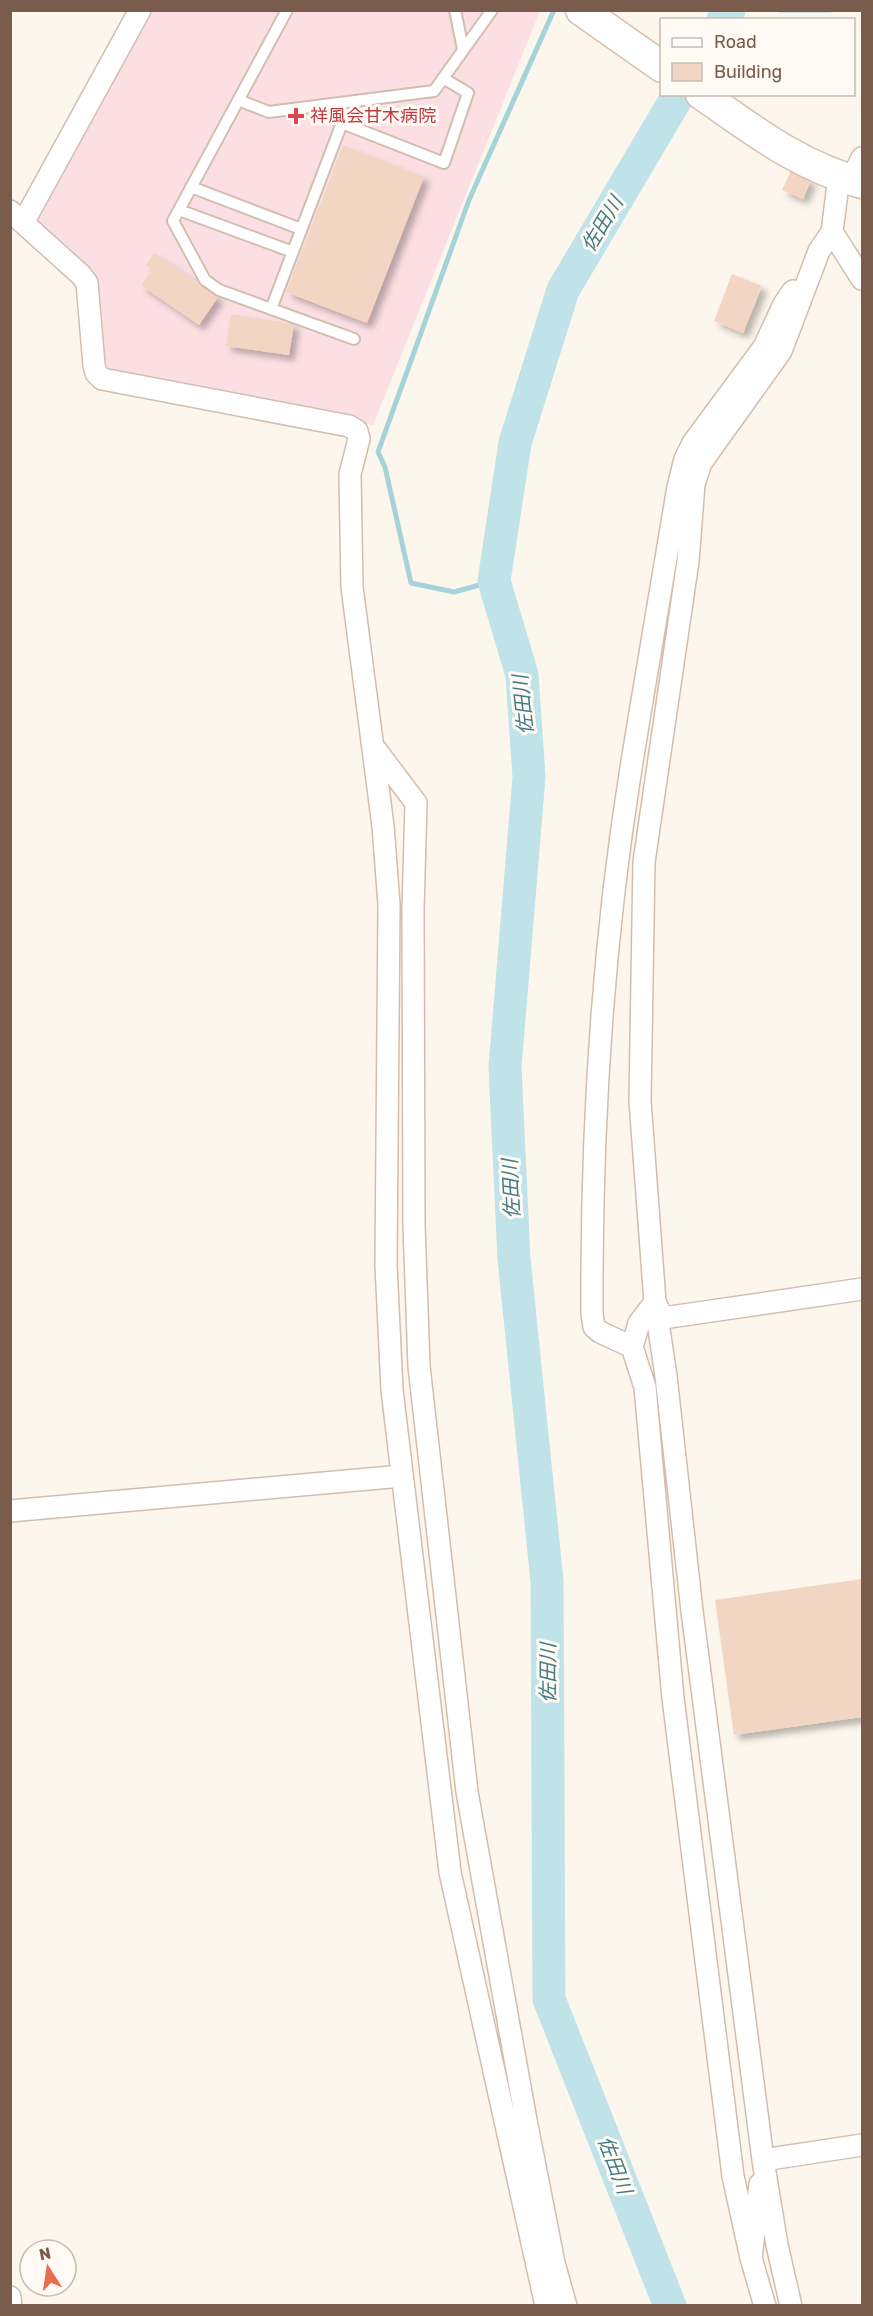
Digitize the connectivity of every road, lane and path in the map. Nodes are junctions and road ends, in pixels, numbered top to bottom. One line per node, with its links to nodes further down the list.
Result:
1 (140, 10): 14 (street)
2 (287, 10): 10 (lane)
3 (455, 10): 6 (lane)
4 (492, 10): 6 (lane)
5 (593, 17): 7 (main road)
6 (463, 49): 8 (lane)
7 (660, 67)
8 (443, 78): 10 (lane); 15 (lane)
9 (704, 96): 11 (main road)
10 (238, 100): 12 (lane)
11 (854, 174): 16 (street)
12 (191, 187): 13 (lane); 15 (lane)
13 (179, 210): 18 (lane); 20 (lane)
14 (17, 217): 22 (street)
15 (302, 229): 18 (lane)
16 (832, 232): 17 (street); 19 (street)
17 (819, 251): 24 (street); 25 (street)
18 (293, 252): 20 (lane)
19 (862, 279)
20 (271, 309): 21 (lane)
21 (354, 339)
22 (373, 746): 26 (street); 34 (street)
23 (862, 1289): 24 (street)
24 (655, 1302): 25 (street); 29 (street)
25 (632, 1347): 30 (street)
26 (402, 1476): 27 (street); 33 (street)
27 (10, 1510)
28 (862, 2145): 29 (street)
29 (763, 2160): 30 (street); 36 (street)
30 (752, 2258): 35 (street)
31 (10, 2297): 32 (street)
32 (11, 2306)
33 (546, 2306)
34 (566, 2306)
35 (765, 2306)
36 (791, 2306)

